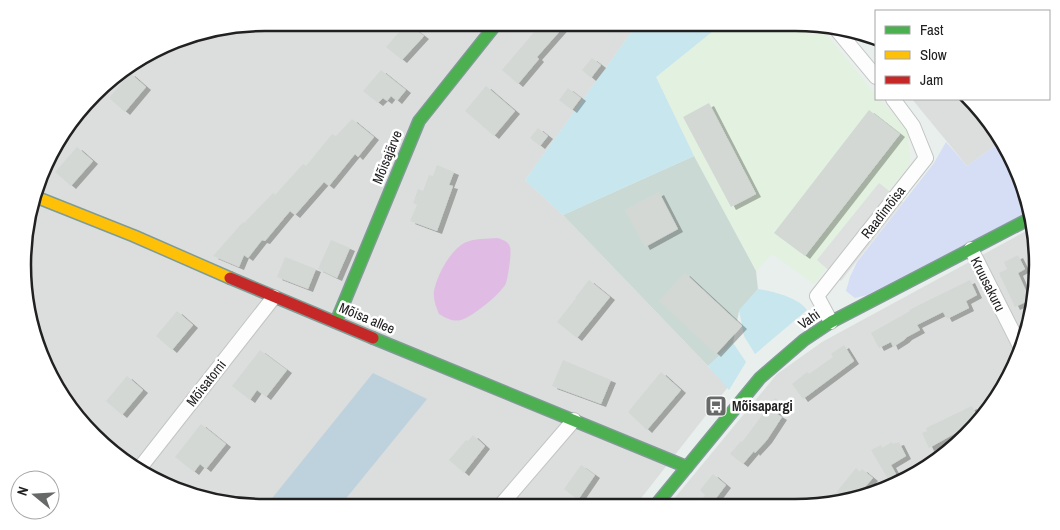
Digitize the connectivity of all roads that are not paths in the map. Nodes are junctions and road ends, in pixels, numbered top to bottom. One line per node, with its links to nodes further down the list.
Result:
1 (491, 31): 9 (street, Mõisajärve)
2 (842, 36): 3 (street)
3 (875, 76)
4 (894, 100): 10 (street, Raadimõisa)
5 (41, 198): 8 (street, Mõisa allee)
6 (1024, 221): 7 (street, Vahi)
7 (971, 249): 10 (street, Vahi); 11 (street, Kruusakuru)
8 (274, 297): 9 (street, Mõisa allee); 13 (street, Mõisatorni)
9 (336, 322): 12 (street, Mõisa allee)
10 (831, 322): 14 (street, Vahi)
11 (1016, 339)
12 (574, 420): 14 (street, Mõisa allee); 15 (street)
13 (143, 464)
14 (687, 467): 16 (street, Vahi)
15 (506, 499)
16 (661, 499)

